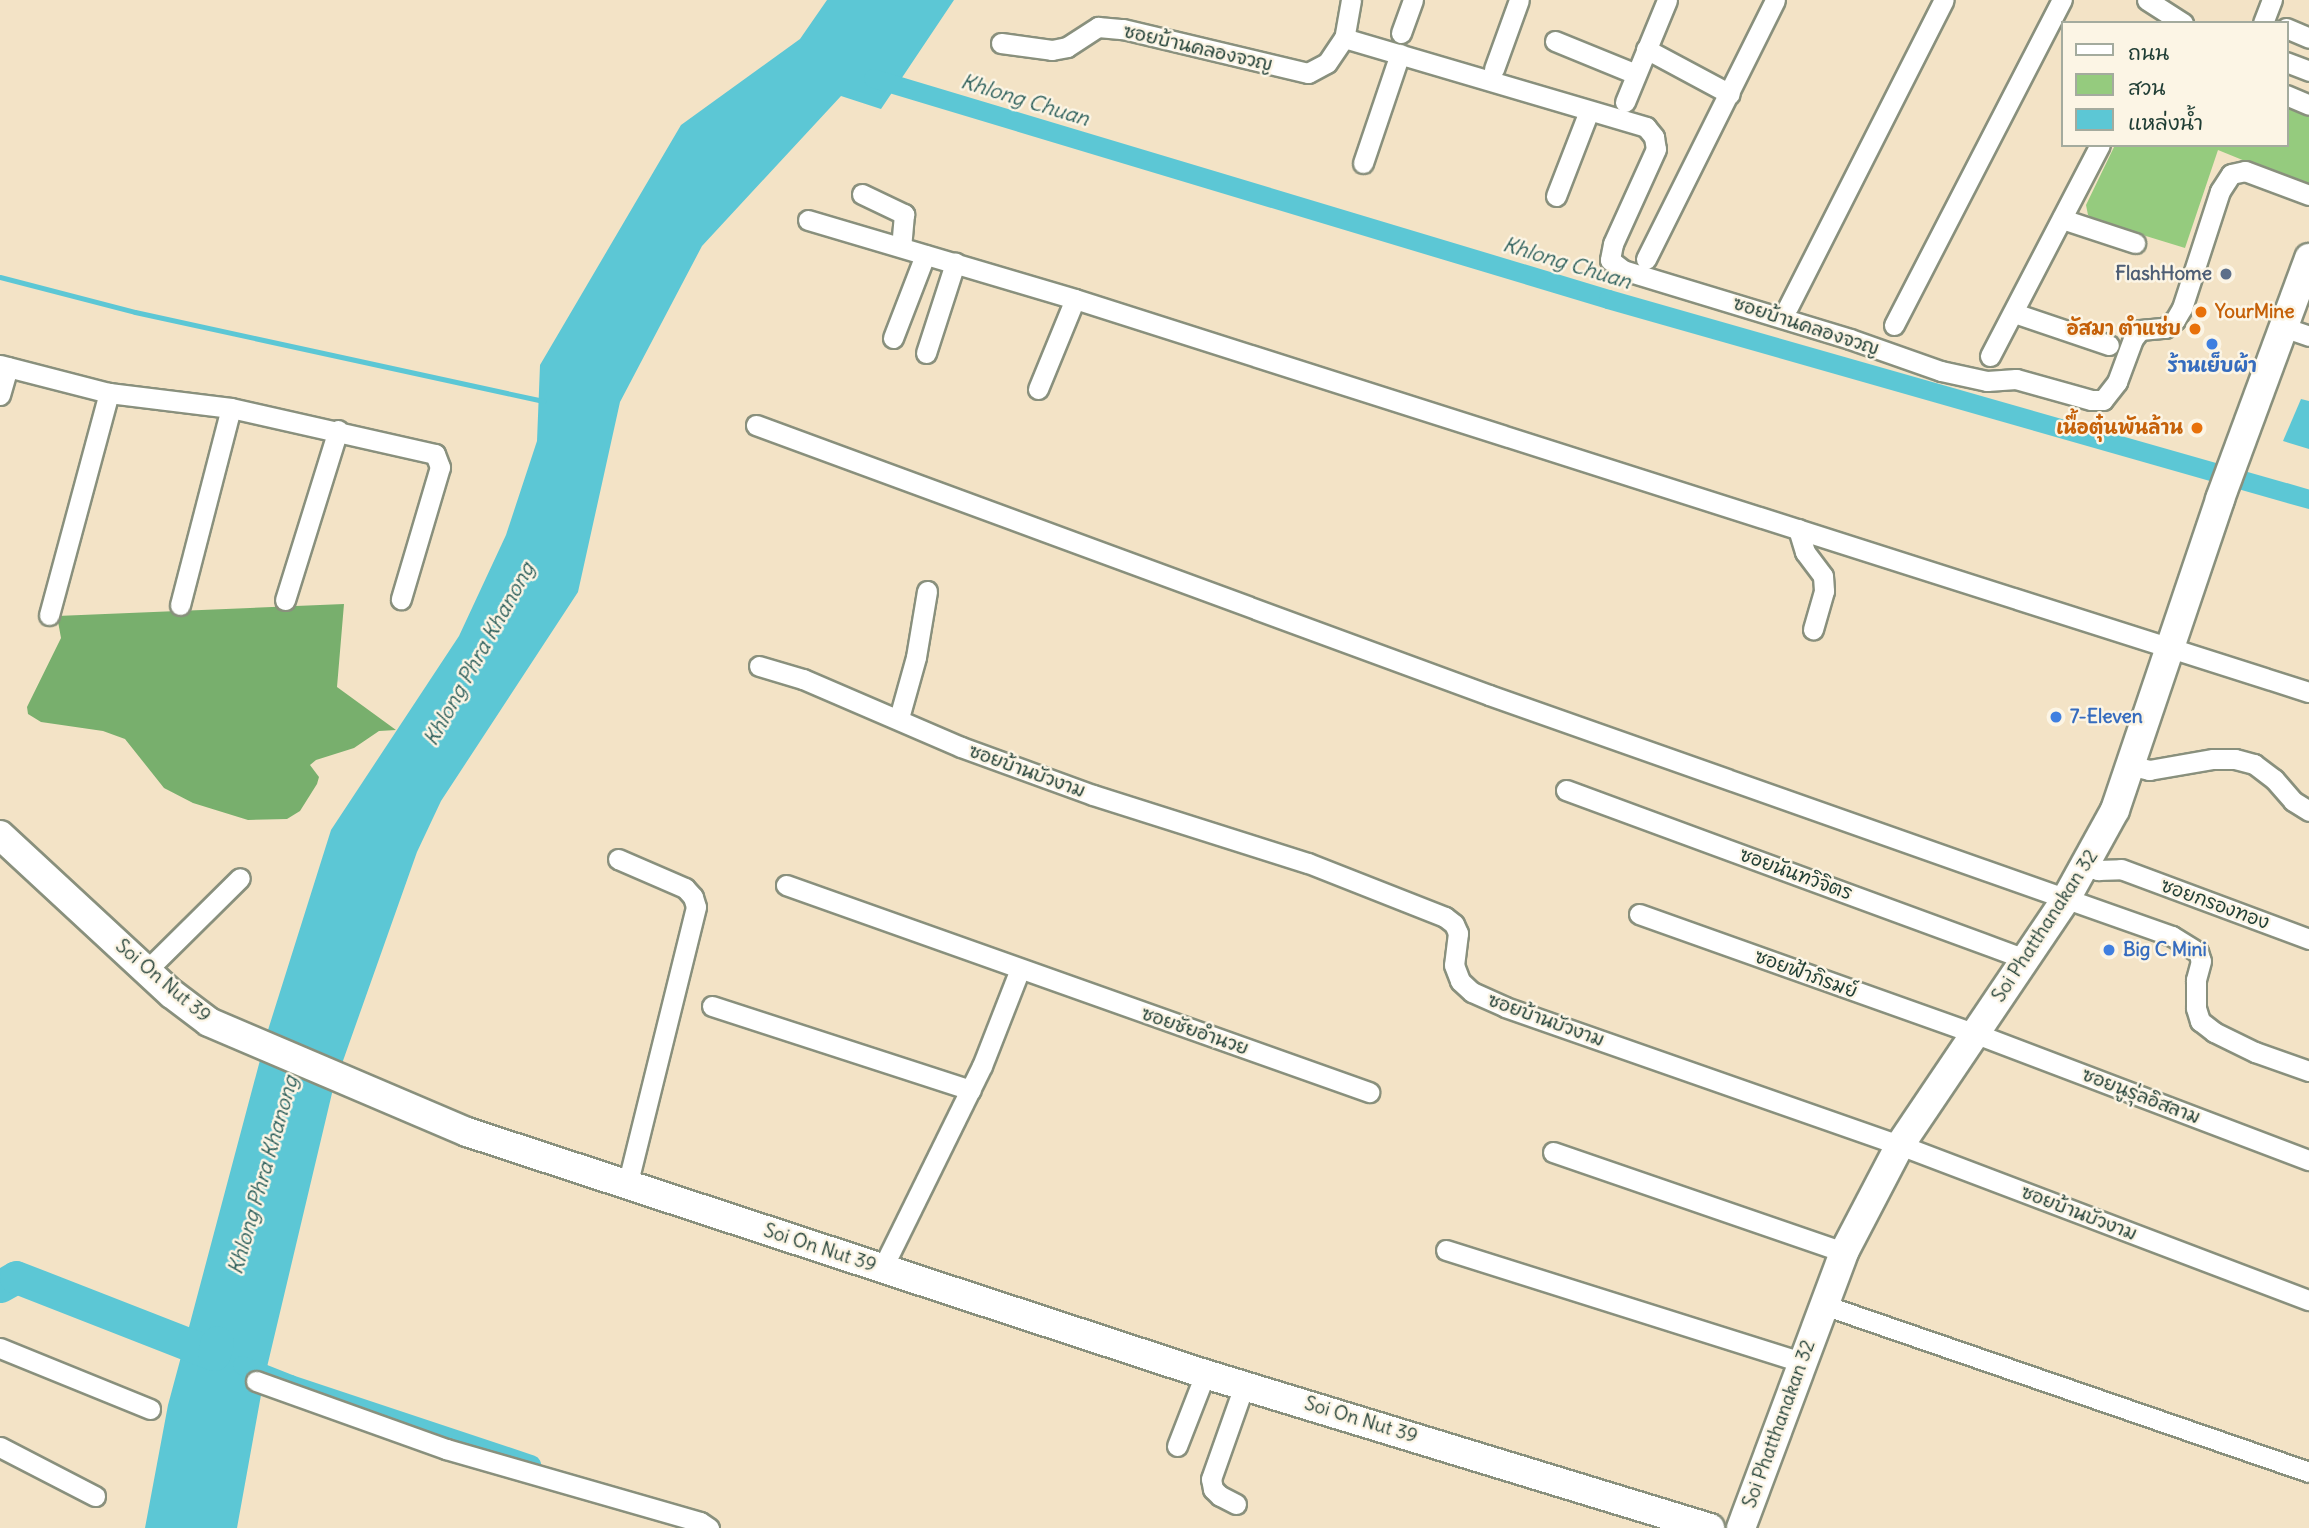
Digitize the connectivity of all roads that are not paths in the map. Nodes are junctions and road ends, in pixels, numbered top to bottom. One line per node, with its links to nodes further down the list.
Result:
1 (1351, 0): 12 (street, ซอยบ้านคลองจวญ)
2 (1413, 0): 11 (street)
3 (1519, 0): 19 (street)
4 (1667, 0): 16 (street)
5 (1775, 0): 22 (street)
6 (1944, 0): 41 (street)
7 (2062, 0): 43 (street)
8 (2272, 0): 9 (street)
9 (2267, 21)
10 (2288, 30): 13 (street)
11 (1401, 33)
12 (1344, 38): 15 (street, ซอยบ้านคลองจวญ); 17 (street, ซอยบ้านคลองจวญ)
13 (2309, 38)
14 (1555, 41): 21 (street)
15 (1001, 43)
16 (1646, 49): 21 (street); 22 (street)
17 (1400, 54): 26 (street, ซอยบ้านคลองจวญ); 28 (street)
18 (2288, 63): 20 (street)
19 (1494, 69)
20 (2309, 71)
21 (1636, 74): 24 (street)
22 (1730, 94): 38 (street)
23 (2288, 96): 25 (street)
24 (1625, 102)
25 (2309, 105)
26 (1589, 111): 30 (street, ซอยบ้านคลองจวญ); 31 (street)
27 (2099, 147): 32 (street)
28 (1363, 163)
29 (862, 194): 35 (street)
30 (2309, 195)
31 (1556, 196)
32 (2062, 219): 34 (street); 42 (street)
33 (808, 220): 35 (street)
34 (2135, 243)
35 (901, 247): 36 (street)
36 (925, 255): 39 (street); 45 (street)
37 (2309, 258): 44 (street, Soi Phatthanakan 32)
38 (1646, 259)
39 (955, 263): 40 (street); 47 (street)
40 (1074, 299): 50 (street); 56 (street)
41 (1788, 307)
42 (2014, 313): 46 (street); 48 (street)
43 (1894, 325)
44 (2297, 332): 63 (street, Soi Phatthanakan 32)
45 (893, 338)
46 (2109, 345)
47 (926, 353)
48 (1990, 356)
49 (4, 366): 51 (street); 52 (street)
50 (1038, 389)
51 (109, 393): 53 (street); 61 (street)
52 (0, 396)
53 (232, 408): 55 (street); 60 (street)
54 (756, 425): 77 (street)
55 (338, 430): 58 (street); 59 (street)
56 (1798, 529): 62 (street); 63 (street)
57 (927, 591): 66 (street)
58 (401, 599)
59 (285, 600)
60 (180, 605)
61 (49, 615)
62 (1813, 629)
63 (2172, 647): 65 (street); 67 (street, Soi Phatthanakan 32)
64 (759, 666): 66 (street, ซอยบ้านบัวงาม)
65 (2309, 692)
66 (900, 718): 88 (street, ซอยบ้านบัวงาม)
67 (2129, 765): 69 (street); 71 (street, Soi Phatthanakan 32)
68 (1566, 790): 80 (street, ซอยนันทวิจิตร)
69 (2309, 811)
70 (0, 835): 81 (street, Soi On Nut 39)
71 (2101, 839): 73 (street, Soi Phatthanakan 32); 74 (street)
72 (618, 859): 91 (street)
73 (2084, 866): 74 (street, ซอยกรองทอง); 77 (street, Soi Phatthanakan 32)
74 (2121, 869): 79 (street, ซอยกรองทอง)
75 (240, 878): 81 (street)
76 (786, 885): 82 (street, ซอยชัยอำนวย)
77 (2067, 897): 80 (street, Soi Phatthanakan 32); 85 (street)
78 (1639, 914): 84 (street, ซอยฟ้าภิรมย์)
79 (2309, 939)
80 (2025, 959): 84 (street, Soi Phatthanakan 32)
81 (148, 969): 91 (street, Soi On Nut 39)
82 (1020, 969): 86 (street); 87 (street, ซอยชัยอำนวย)
83 (712, 1006): 86 (street)
84 (1974, 1033): 88 (street, Soi Phatthanakan 32); 90 (street, ซอยนูรุ่ลอิสลาม)
85 (2309, 1071)
86 (971, 1090): 94 (street)
87 (1369, 1092)
88 (1900, 1145): 93 (street, Soi Phatthanakan 32); 95 (street, ซอยบ้านบัวงาม)
89 (1553, 1152): 93 (street)
90 (2309, 1160)
91 (627, 1185): 94 (street, Soi On Nut 39)
92 (1446, 1250): 98 (street)
93 (1844, 1252): 96 (street, Soi Phatthanakan 32)
94 (881, 1269): 99 (street, Soi On Nut 39)
95 (2309, 1300)
96 (1824, 1305): 98 (street, Soi Phatthanakan 32); 105 (street)
97 (0, 1348): 102 (street)
98 (1801, 1362): 110 (street, Soi Phatthanakan 32)
99 (1205, 1374): 101 (street, Soi On Nut 39); 103 (street)
100 (256, 1381): 108 (street)
101 (1245, 1384): 107 (street); 109 (street, Soi On Nut 39)
102 (150, 1409)
103 (1177, 1446)
104 (0, 1447): 106 (street)
105 (2309, 1472)
106 (95, 1496)
107 (1236, 1504)
108 (709, 1528)
109 (1710, 1528)
110 (1741, 1528)

